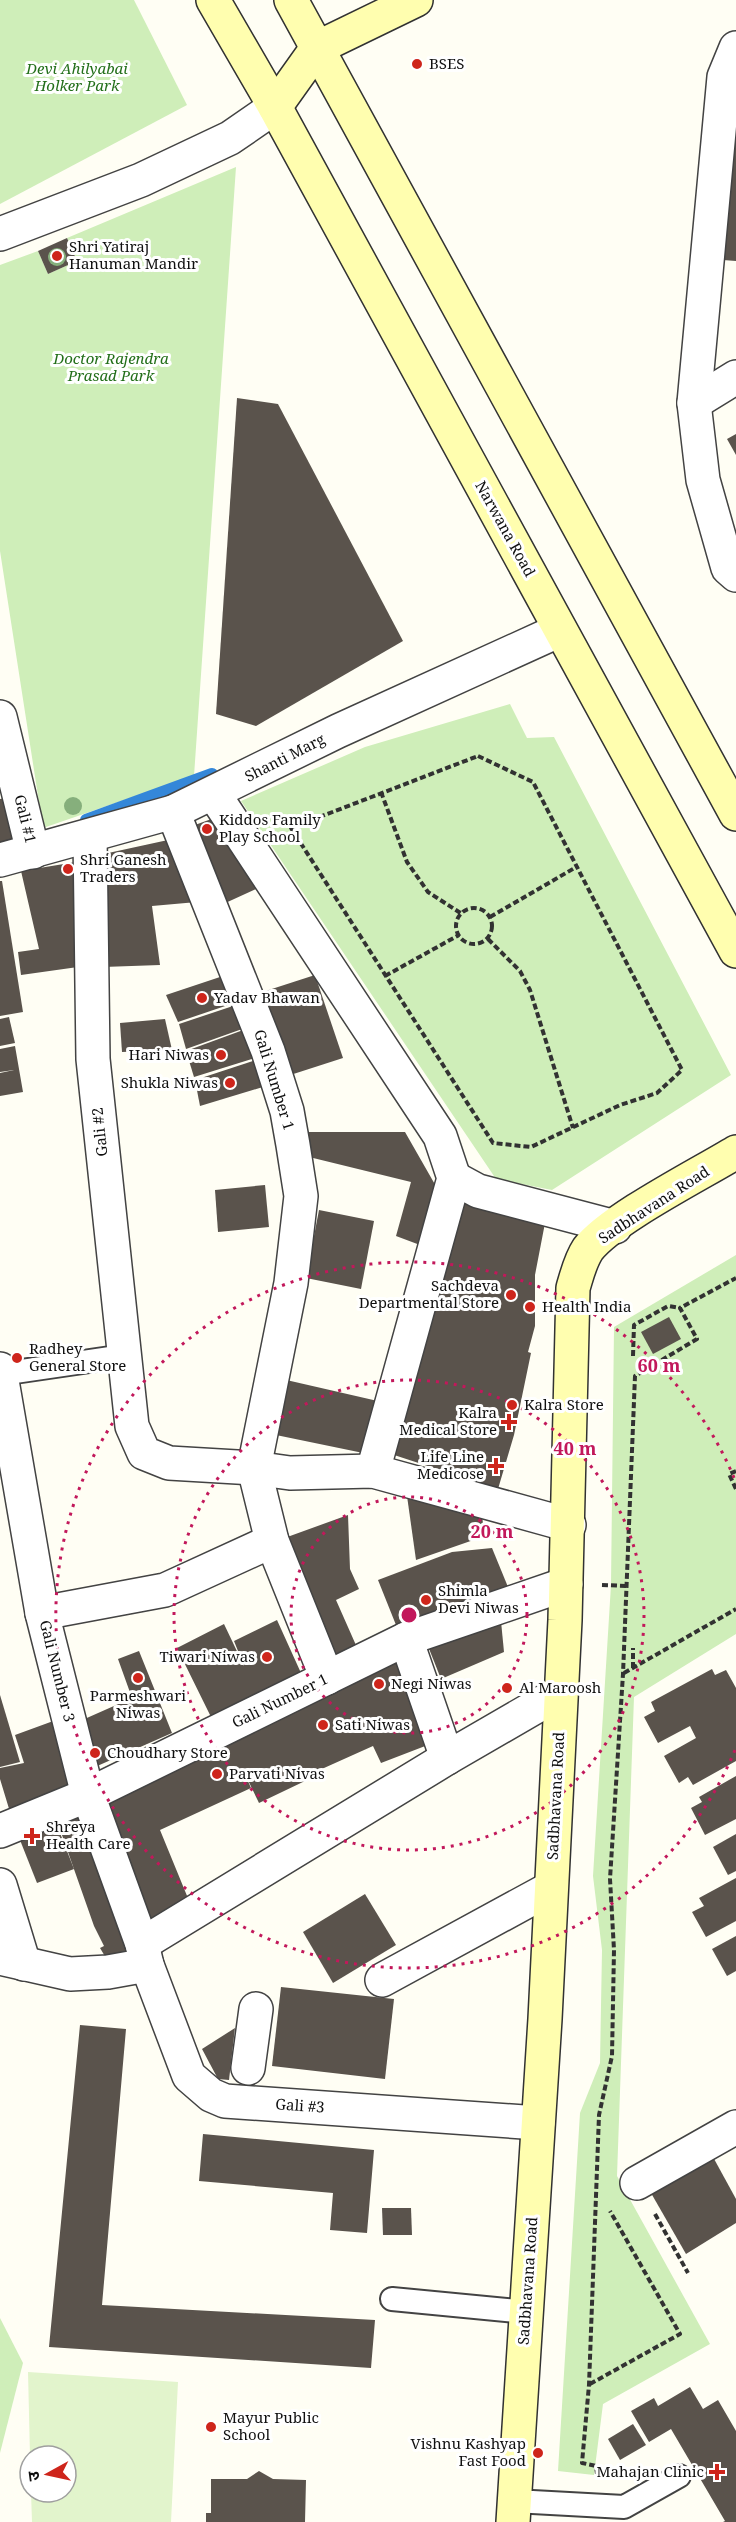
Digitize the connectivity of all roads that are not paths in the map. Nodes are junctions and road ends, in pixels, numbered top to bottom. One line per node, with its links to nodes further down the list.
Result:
1 (213, 0): 6 (main road, Narwana Road)
2 (291, 0): 4 (main road)
3 (416, 0): 4 (main road)
4 (317, 48): 6 (main road); 15 (main road)
5 (736, 48): 9 (street)
6 (275, 107): 7 (street); 11 (main road, Narwana Road)
7 (0, 234)
8 (736, 376): 9 (street)
9 (694, 403): 10 (street)
10 (736, 575)
11 (560, 630): 13 (street, Shanti Marg); 19 (main road, Narwana Road)
12 (0, 717): 17 (street, Gali #1)
13 (214, 794): 14 (street, Shanti Marg); 21 (street)
14 (173, 812): 16 (street, Shanti Marg); 25 (street, Gali Number 1)
15 (736, 814)
16 (90, 837): 17 (street, Shanti Marg); 23 (street, Gali #2)
17 (33, 852): 18 (street, Shanti Marg)
18 (0, 860)
19 (736, 951)
20 (736, 1152): 22 (main road, Sadbhavana Road)
21 (454, 1178): 22 (street); 26 (street)
22 (615, 1227): 28 (main road, Sadbhavana Road)
23 (124, 1356): 24 (lane); 25 (street, Gali #2)
24 (1, 1372): 27 (street, Gali Number 3)
25 (254, 1468): 26 (street, Gali #2); 29 (street)
26 (373, 1471): 28 (street, Gali #2)
27 (12, 1495): 31 (street, Gali Number 3)
28 (569, 1525): 30 (main road, Sadbhavana Road)
29 (272, 1541): 31 (street); 33 (street)
30 (566, 1584): 32 (street, Gali Number 1); 34 (main road, Sadbhavana Road)
31 (42, 1613): 36 (street, Gali Number 3)
32 (406, 1639): 33 (street, Gali Number 1); 35 (street)
33 (327, 1678): 36 (street, Gali Number 1)
34 (561, 1692): 35 (street); 39 (main road, Sadbhavana Road)
35 (447, 1758): 40 (street)
36 (88, 1795): 37 (street, Gali Number 1); 40 (street, Gali Number 3)
37 (0, 1831)
38 (0, 1885): 41 (street)
39 (551, 1888): 42 (street); 45 (main road, Sadbhavana Road)
40 (144, 1954): 41 (street); 45 (street, Gali #3)
41 (12, 1961)
42 (382, 1980)
43 (256, 2009): 44 (street)
44 (248, 2068)
45 (538, 2123): 49 (main road, Sadbhavana Road)
46 (736, 2127): 47 (street)
47 (637, 2183)
48 (392, 2299): 49 (lane)
49 (526, 2312): 51 (main road, Sadbhavana Road)
50 (679, 2476): 51 (lane)
51 (514, 2512)

